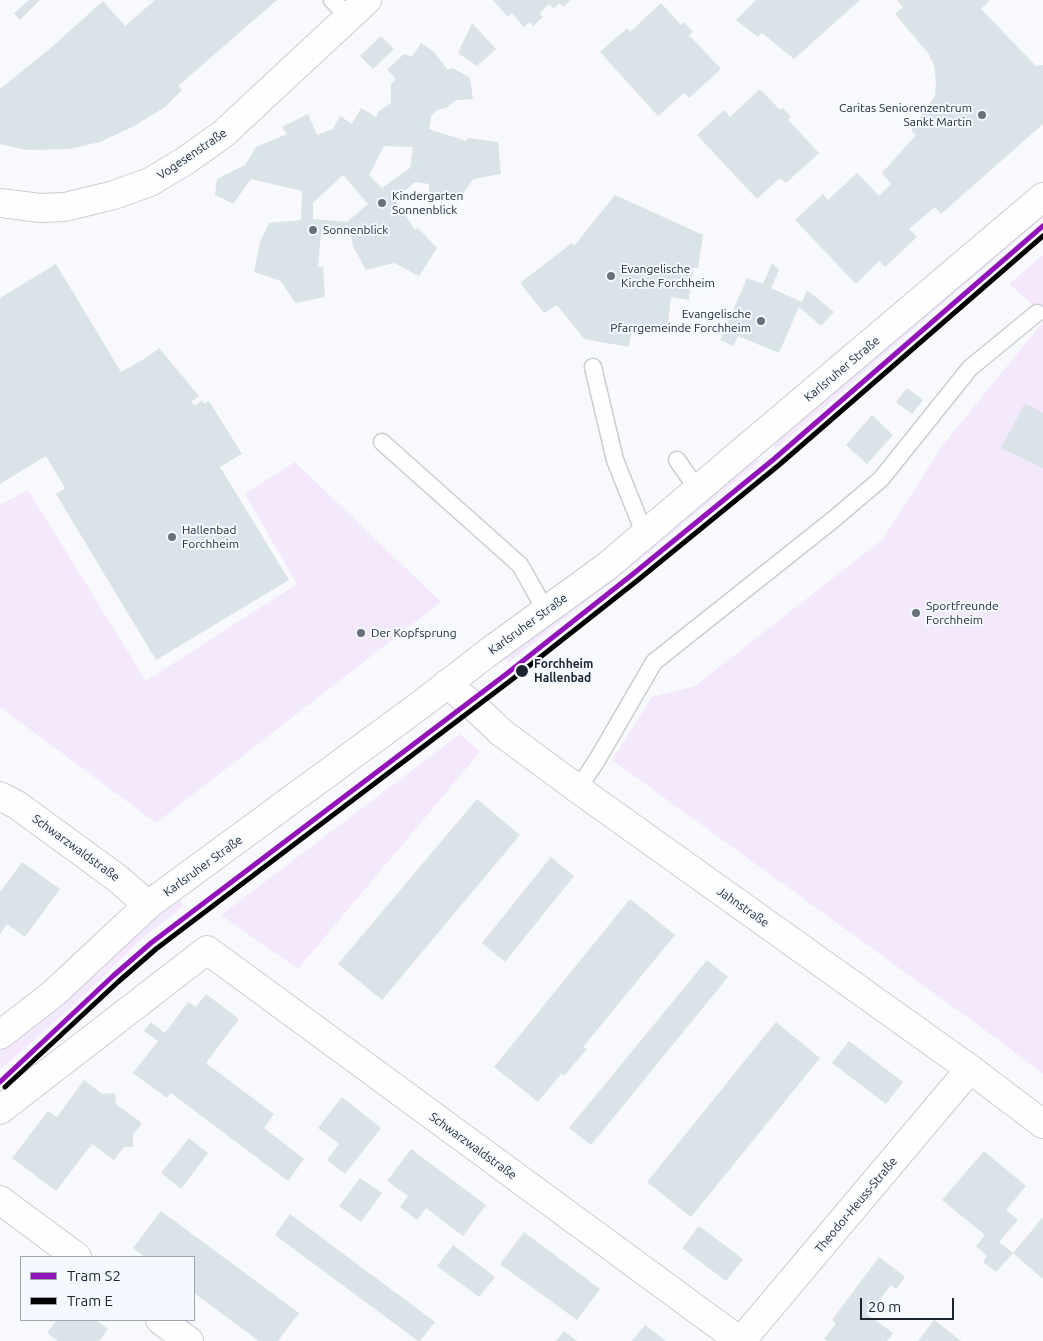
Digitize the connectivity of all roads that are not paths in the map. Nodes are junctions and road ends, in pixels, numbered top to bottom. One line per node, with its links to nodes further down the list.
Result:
1 (349, 6): 3 (street, Vogesenstraße)
2 (1043, 197): 8 (street, Karlsruher Straße)
3 (0, 203)
4 (1037, 313): 12 (lane)
5 (593, 367): 9 (lane)
6 (382, 442): 10 (lane)
7 (678, 460): 8 (lane)
8 (698, 490): 9 (street, Karlsruher Straße)
9 (645, 535): 10 (street, Karlsruher Straße)
10 (546, 611): 11 (street, Karlsruher Straße)
11 (447, 684): 12 (street, Jahnstraße); 14 (street, Karlsruher Straße)
12 (578, 789): 16 (street, Jahnstraße)
13 (0, 796): 14 (street, Schwarzwaldstraße)
14 (148, 905): 15 (street, Karlsruher Straße)
15 (0, 1035)
16 (970, 1069): 18 (street, Jahnstraße); 23 (street, Theodor-Heuss-Straße)
17 (0, 1110): 23 (street, Schwarzwaldstraße)
18 (1043, 1124)
19 (0, 1200): 20 (street)
20 (76, 1256)
21 (161, 1321): 22 (street)
22 (189, 1341)
23 (740, 1341)

